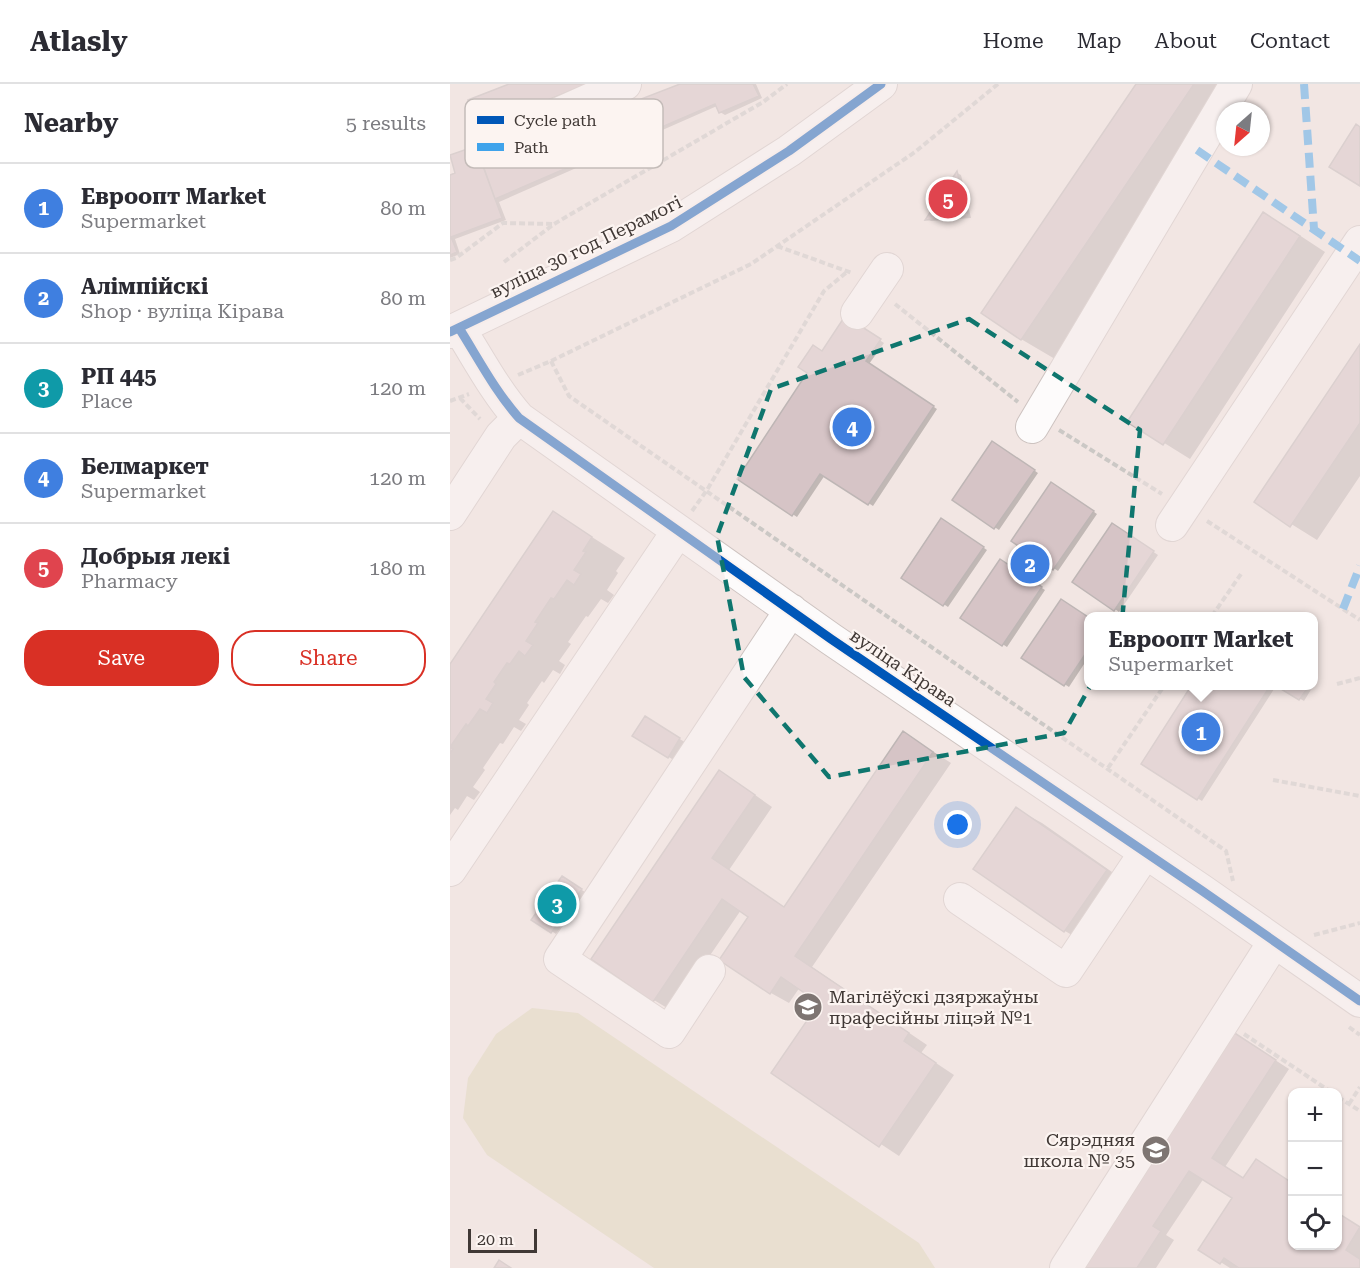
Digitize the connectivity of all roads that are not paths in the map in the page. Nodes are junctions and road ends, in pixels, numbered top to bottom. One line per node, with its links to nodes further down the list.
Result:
1 (625, 84): 4 (street)
2 (881, 84): 8 (street, вуліца 30 год Перамогі)
3 (1236, 84): 10 (street)
4 (592, 99)
5 (1360, 242): 12 (street)
6 (881, 278): 7 (street)
7 (857, 313)
8 (454, 330): 9 (street, вуліца Кірава)
9 (519, 418): 11 (street); 13 (street, вуліца Кірава)
10 (1035, 422)
11 (450, 514)
12 (1178, 515)
13 (678, 531): 14 (street, вуліца Кірава); 16 (street)
14 (791, 610): 15 (street, вуліца Кірава); 19 (street)
15 (1145, 853): 17 (street); 18 (street, вуліца Кірава)
16 (450, 870)
17 (960, 899)
18 (1275, 942): 20 (street, вуліца Кірава); 21 (street)
19 (709, 971)
20 (1360, 1001)
21 (1066, 1268)

